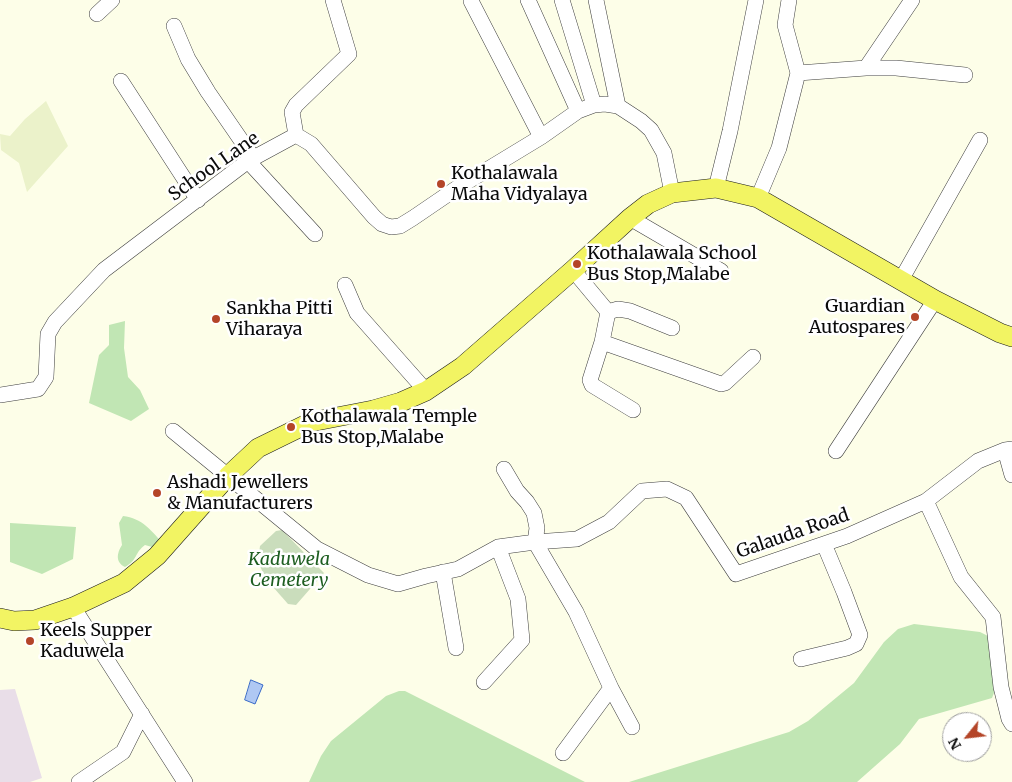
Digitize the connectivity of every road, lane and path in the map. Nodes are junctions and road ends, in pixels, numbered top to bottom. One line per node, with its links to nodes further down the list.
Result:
1 (112, 0): 10 (street)
2 (333, 0): 19 (street)
3 (528, 0): 18 (street)
4 (562, 0): 16 (street)
5 (596, 0): 17 (street)
6 (756, 0): 23 (street)
7 (790, 0): 13 (street)
8 (912, 0): 12 (street)
9 (471, 1): 20 (street)
10 (98, 14)
11 (174, 26): 22 (street)
12 (866, 68): 13 (street); 14 (street)
13 (798, 73): 25 (street)
14 (965, 75)
15 (121, 81): 26 (street)
16 (594, 105): 17 (street); 18 (street)
17 (618, 106): 24 (street)
18 (578, 111): 20 (street)
19 (296, 135): 20 (street); 22 (street, School Lane)
20 (541, 136)
21 (980, 140): 31 (street)
22 (251, 160): 26 (street, School Lane); 28 (street)
23 (716, 188): 24 (main road); 25 (main road)
24 (672, 193): 27 (main road)
25 (758, 198): 31 (main road)
26 (198, 200): 40 (street, School Lane)
27 (630, 218): 29 (main road); 30 (street)
28 (315, 234)
29 (573, 270): 34 (street); 39 (main road)
30 (721, 271)
31 (901, 280): 33 (main road)
32 (345, 284): 39 (street)
33 (935, 300): 36 (main road); 44 (street)
34 (608, 312): 35 (street); 37 (street)
35 (672, 328)
36 (1012, 337)
37 (602, 342): 38 (street); 41 (street)
38 (753, 357)
39 (426, 391): 47 (main road)
40 (0, 396)
41 (633, 410)
42 (173, 431): 47 (street, Galauda Road)
43 (1009, 449): 46 (street); 48 (street, Galauda Road)
44 (836, 450)
45 (504, 469): 49 (street)
46 (1012, 475)
47 (228, 476): 52 (street, Galauda Road); 53 (main road)
48 (926, 502): 50 (street, Galauda Road); 60 (street)
49 (535, 542): 50 (street, Galauda Road); 51 (street, Galauda Road); 58 (street)
50 (824, 544): 56 (street)
51 (498, 547): 52 (street, Galauda Road); 57 (street)
52 (443, 572): 55 (street)
53 (73, 607): 54 (main road); 59 (street)
54 (0, 618)
55 (456, 648)
56 (802, 659)
57 (484, 682)
58 (611, 688): 61 (street); 62 (street)
59 (142, 714): 63 (street); 64 (street)
60 (1012, 724)
61 (632, 727)
62 (563, 753)
63 (79, 782)
64 (185, 782)

